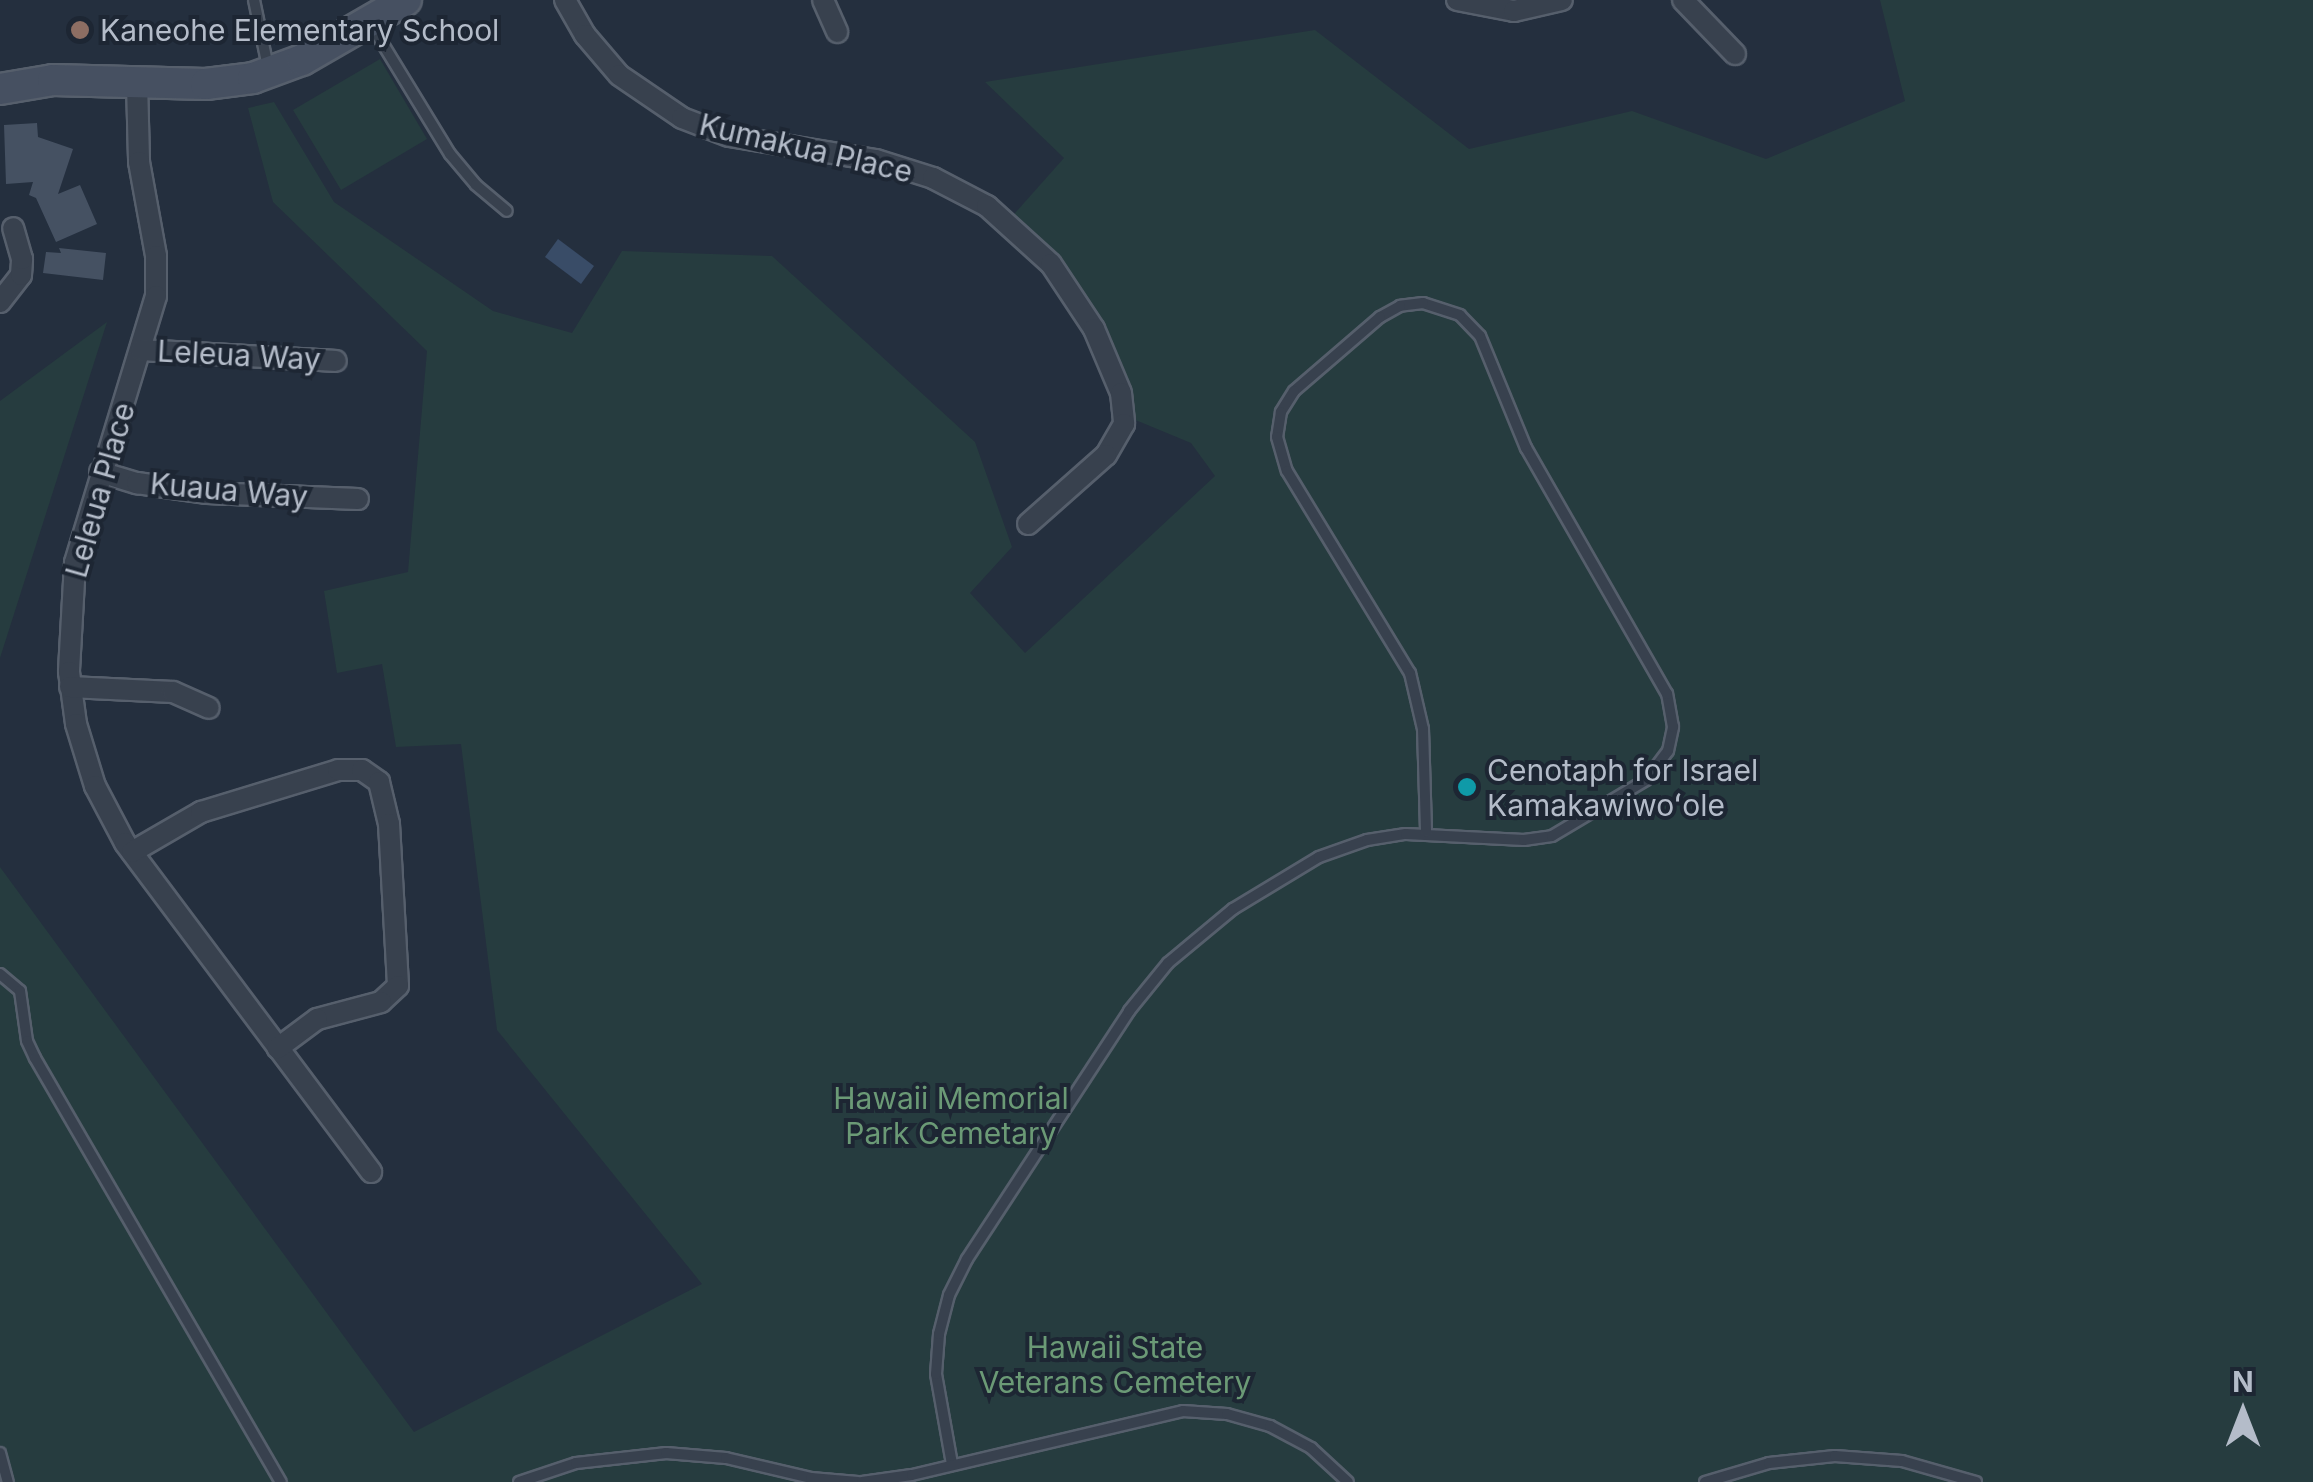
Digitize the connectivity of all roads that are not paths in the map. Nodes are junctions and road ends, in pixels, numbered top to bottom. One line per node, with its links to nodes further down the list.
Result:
1 (254, 0): 11 (lane)
2 (406, 0): 8 (street)
3 (565, 0): 21 (street, Kumakua Place)
4 (822, 0): 9 (street)
5 (1457, 0): 6 (street)
6 (1562, 0)
7 (1683, 0): 10 (street)
8 (369, 22): 11 (street); 14 (lane)
9 (838, 32)
10 (1735, 54)
11 (269, 73): 12 (street)
12 (136, 82): 13 (street); 17 (street, Leleua Place)
13 (0, 89)
14 (507, 211)
15 (14, 228): 16 (street)
16 (0, 302)
17 (142, 350): 18 (street, Leleua Way); 19 (street, Leleua Place)
18 (336, 361)
19 (100, 472): 20 (street, Kuaua Way); 22 (street, Leleua Place)
20 (358, 499)
21 (1028, 524)
22 (70, 687): 23 (street); 25 (street, Leleua Place)
23 (209, 708)
24 (1426, 832): 24 (lane); 30 (lane)
25 (132, 852): 27 (street, Leleua Place); 27 (street)
26 (0, 974): 32 (lane)
27 (278, 1048): 28 (street, Leleua Place)
28 (371, 1172)
29 (0, 1453): 31 (lane)
30 (952, 1464): 34 (lane); 35 (lane)
31 (8, 1482)
32 (281, 1482)
33 (518, 1482): 34 (lane)
34 (860, 1482)
35 (1348, 1482)
36 (1705, 1482): 37 (lane)
37 (1976, 1482)

